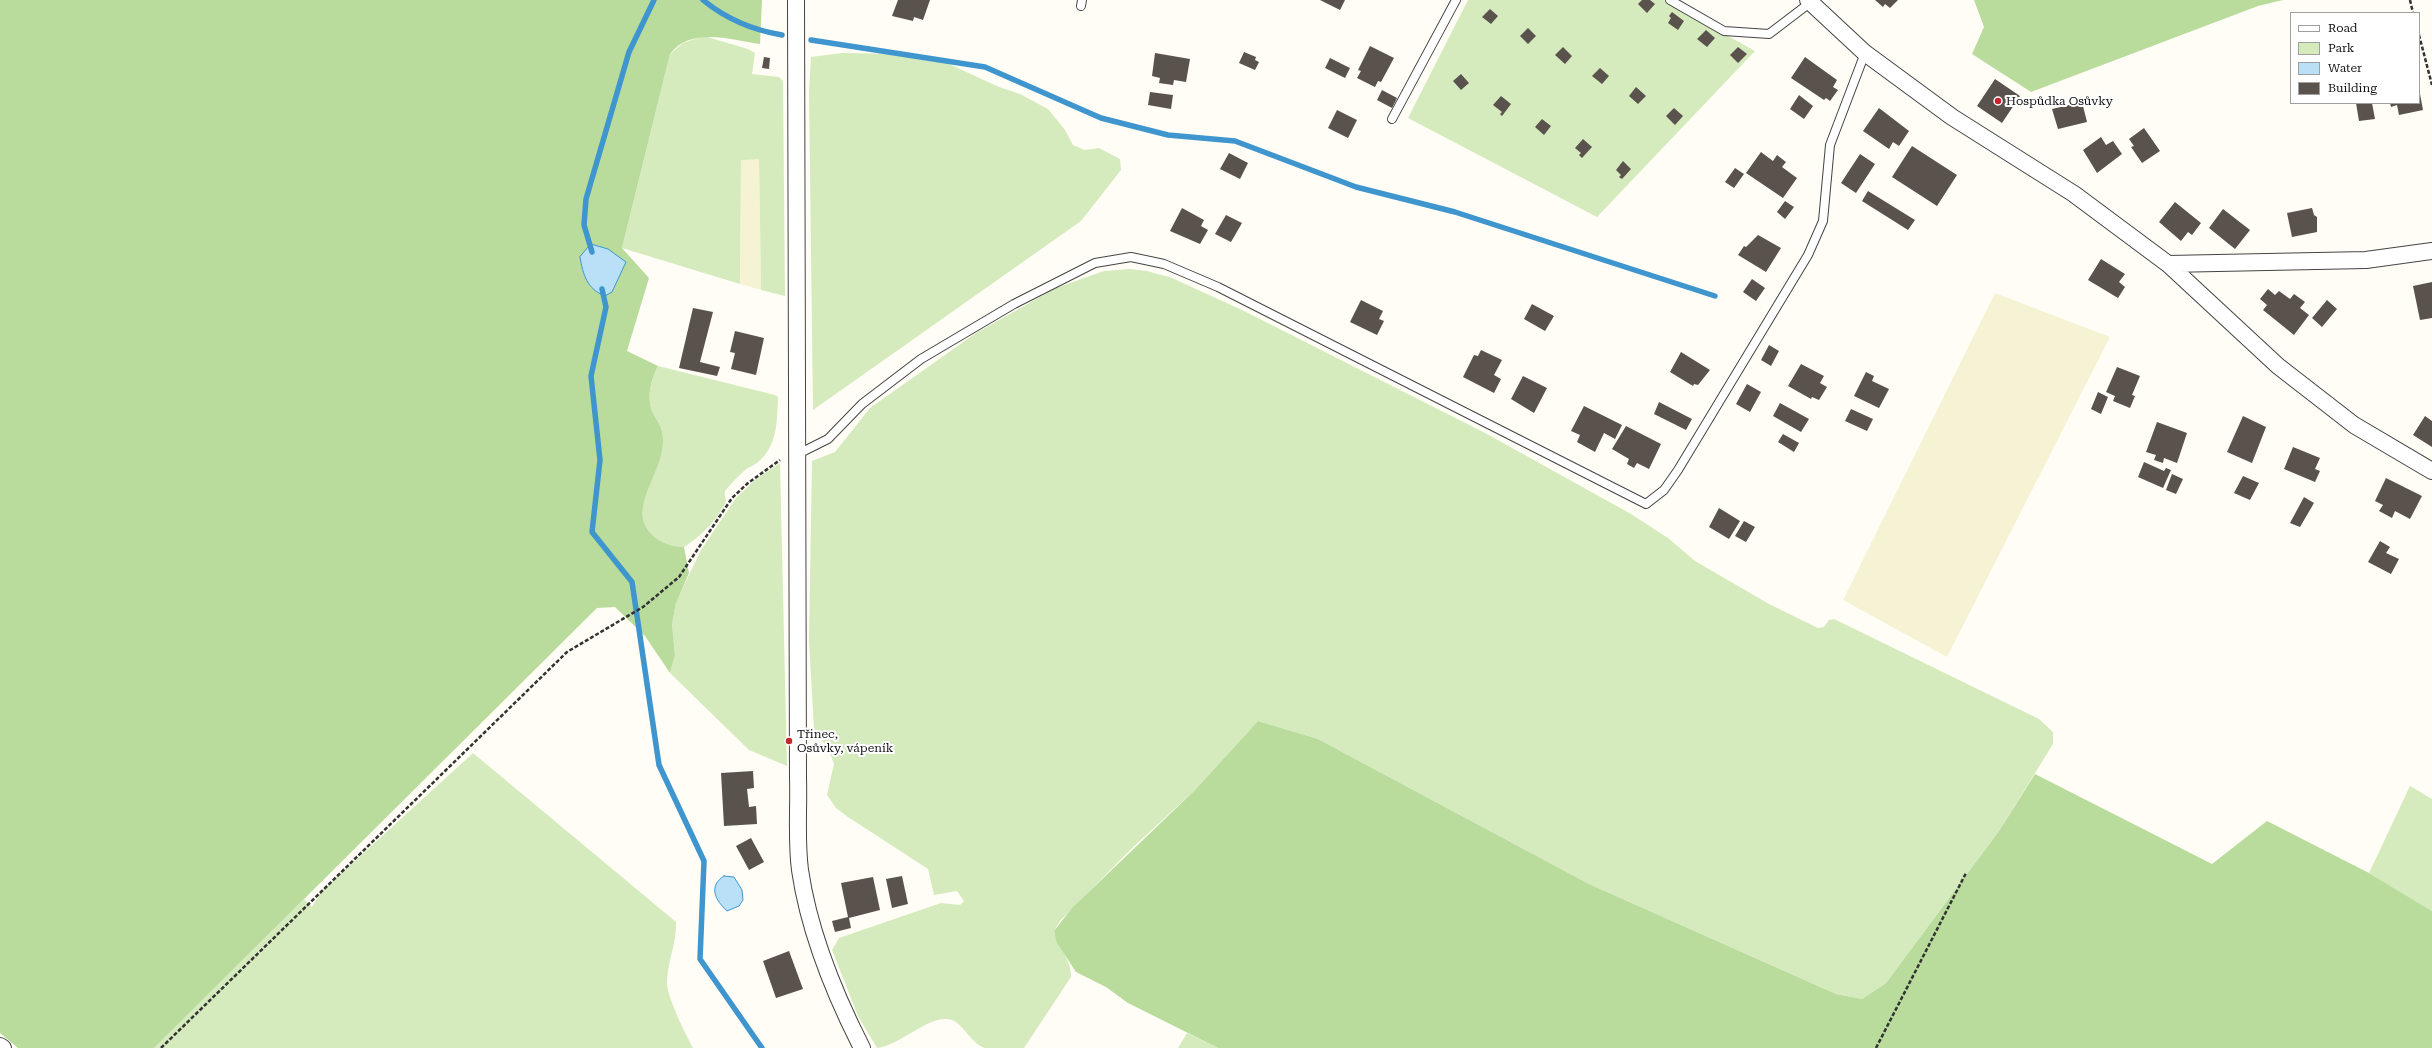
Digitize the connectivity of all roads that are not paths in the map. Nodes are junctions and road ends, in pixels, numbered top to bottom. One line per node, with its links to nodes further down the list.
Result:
1 (796, 0): 9 (street)
2 (1456, 0): 6 (lane)
3 (1670, 0): 4 (lane)
4 (1810, 1): 5 (street)
5 (1865, 53): 8 (street); 9 (lane)
6 (1392, 119)
7 (2432, 251): 8 (street)
8 (2168, 264): 10 (street)
9 (798, 454): 13 (street)
10 (2432, 471)
11 (0, 1046): 12 (street)
12 (3, 1048)
13 (862, 1048)

